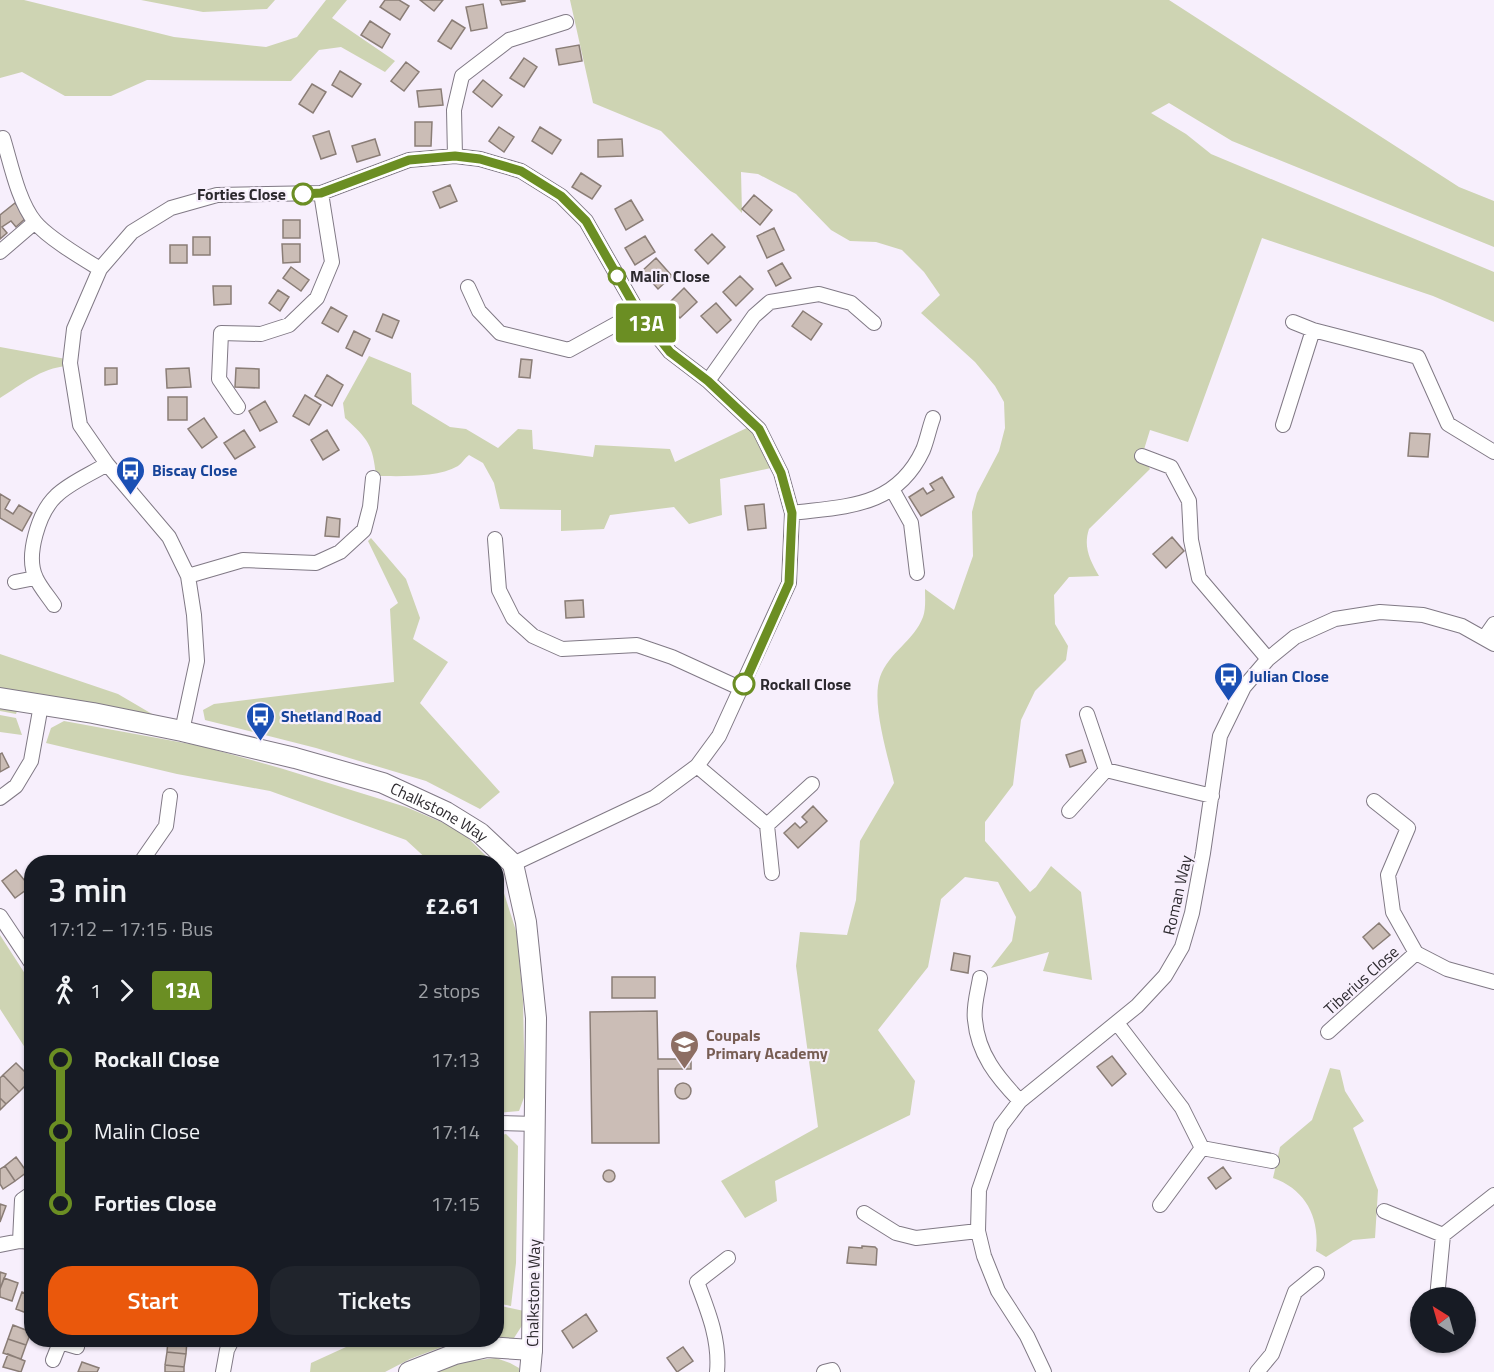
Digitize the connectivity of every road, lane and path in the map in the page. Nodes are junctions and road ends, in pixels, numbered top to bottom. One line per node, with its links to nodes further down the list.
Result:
1 (566, 22): 3 (street)
2 (3, 138): 5 (street)
3 (455, 156): 4 (street); 9 (street)
4 (321, 193): 7 (street); 14 (street)
5 (35, 222): 6 (street); 7 (street)
6 (0, 252)
7 (100, 269): 19 (street)
8 (468, 287): 9 (street)
9 (638, 312): 13 (street)
10 (1293, 322): 12 (street)
11 (874, 323): 13 (street)
12 (1313, 330): 16 (street); 17 (street)
13 (708, 381): 22 (street)
14 (238, 407)
15 (933, 418): 21 (street)
16 (1283, 425)
17 (1492, 448)
18 (1142, 456): 31 (street)
19 (107, 464): 25 (street); 26 (street)
20 (373, 478): 25 (street)
21 (892, 489): 22 (street); 24 (street)
22 (792, 513): 32 (street)
23 (495, 540): 32 (street)
24 (917, 573)
25 (188, 576): 36 (street)
26 (35, 578): 27 (street); 28 (street)
27 (15, 582)
28 (54, 605)
29 (1494, 624): 30 (street)
30 (1490, 640): 31 (street, Roman Way)
31 (1268, 659): 41 (street, Roman Way)
32 (741, 689): 37 (street)
33 (0, 698): 34 (street, Chalkstone Way)
34 (41, 705): 36 (street, Chalkstone Way); 42 (street)
35 (1086, 714): 38 (street)
36 (182, 731): 47 (street, Chalkstone Way)
37 (697, 766): 45 (street); 49 (street)
38 (1106, 770): 41 (street); 44 (street)
39 (812, 784): 45 (street)
40 (170, 796): 46 (street)
41 (1212, 796): 56 (street, Roman Way)
42 (0, 798)
43 (1374, 801): 53 (street, Tiberius Close)
44 (1069, 811)
45 (767, 825): 50 (street)
46 (146, 855)
47 (503, 855)
48 (504, 856): 49 (street, Chalkstone Way)
49 (513, 864): 60 (street, Chalkstone Way)
50 (772, 873)
51 (0, 916): 52 (street)
52 (24, 952)
53 (1416, 953): 55 (street, Tiberius Close); 57 (street, Tiberius Close)
54 (980, 978): 58 (street)
55 (1494, 982)
56 (1117, 1023): 58 (street, Roman Way); 61 (street)
57 (1328, 1032)
58 (1020, 1101): 69 (street, Roman Way)
59 (504, 1123): 60 (street)
60 (536, 1124): 78 (street, Chalkstone Way)
61 (1202, 1148): 62 (street); 65 (street)
62 (1272, 1161)
63 (1494, 1195): 70 (street)
64 (24, 1199): 68 (street)
65 (1160, 1205)
66 (1384, 1211): 70 (street)
67 (864, 1213): 69 (street)
68 (24, 1220)
69 (978, 1231): 86 (street, Roman Way)
70 (1443, 1235): 75 (street)
71 (24, 1241): 72 (street)
72 (0, 1245)
73 (728, 1258): 83 (street)
74 (1317, 1274): 87 (street)
75 (1438, 1287)
76 (58, 1347): 79 (street)
77 (228, 1347): 80 (street)
78 (532, 1350): 81 (street); 82 (street, Chalkstone Way)
79 (53, 1360)
80 (223, 1372)
81 (409, 1372)
82 (530, 1372)
83 (717, 1372)
84 (824, 1372): 85 (street)
85 (833, 1372)
86 (1044, 1372)
87 (1257, 1372)

